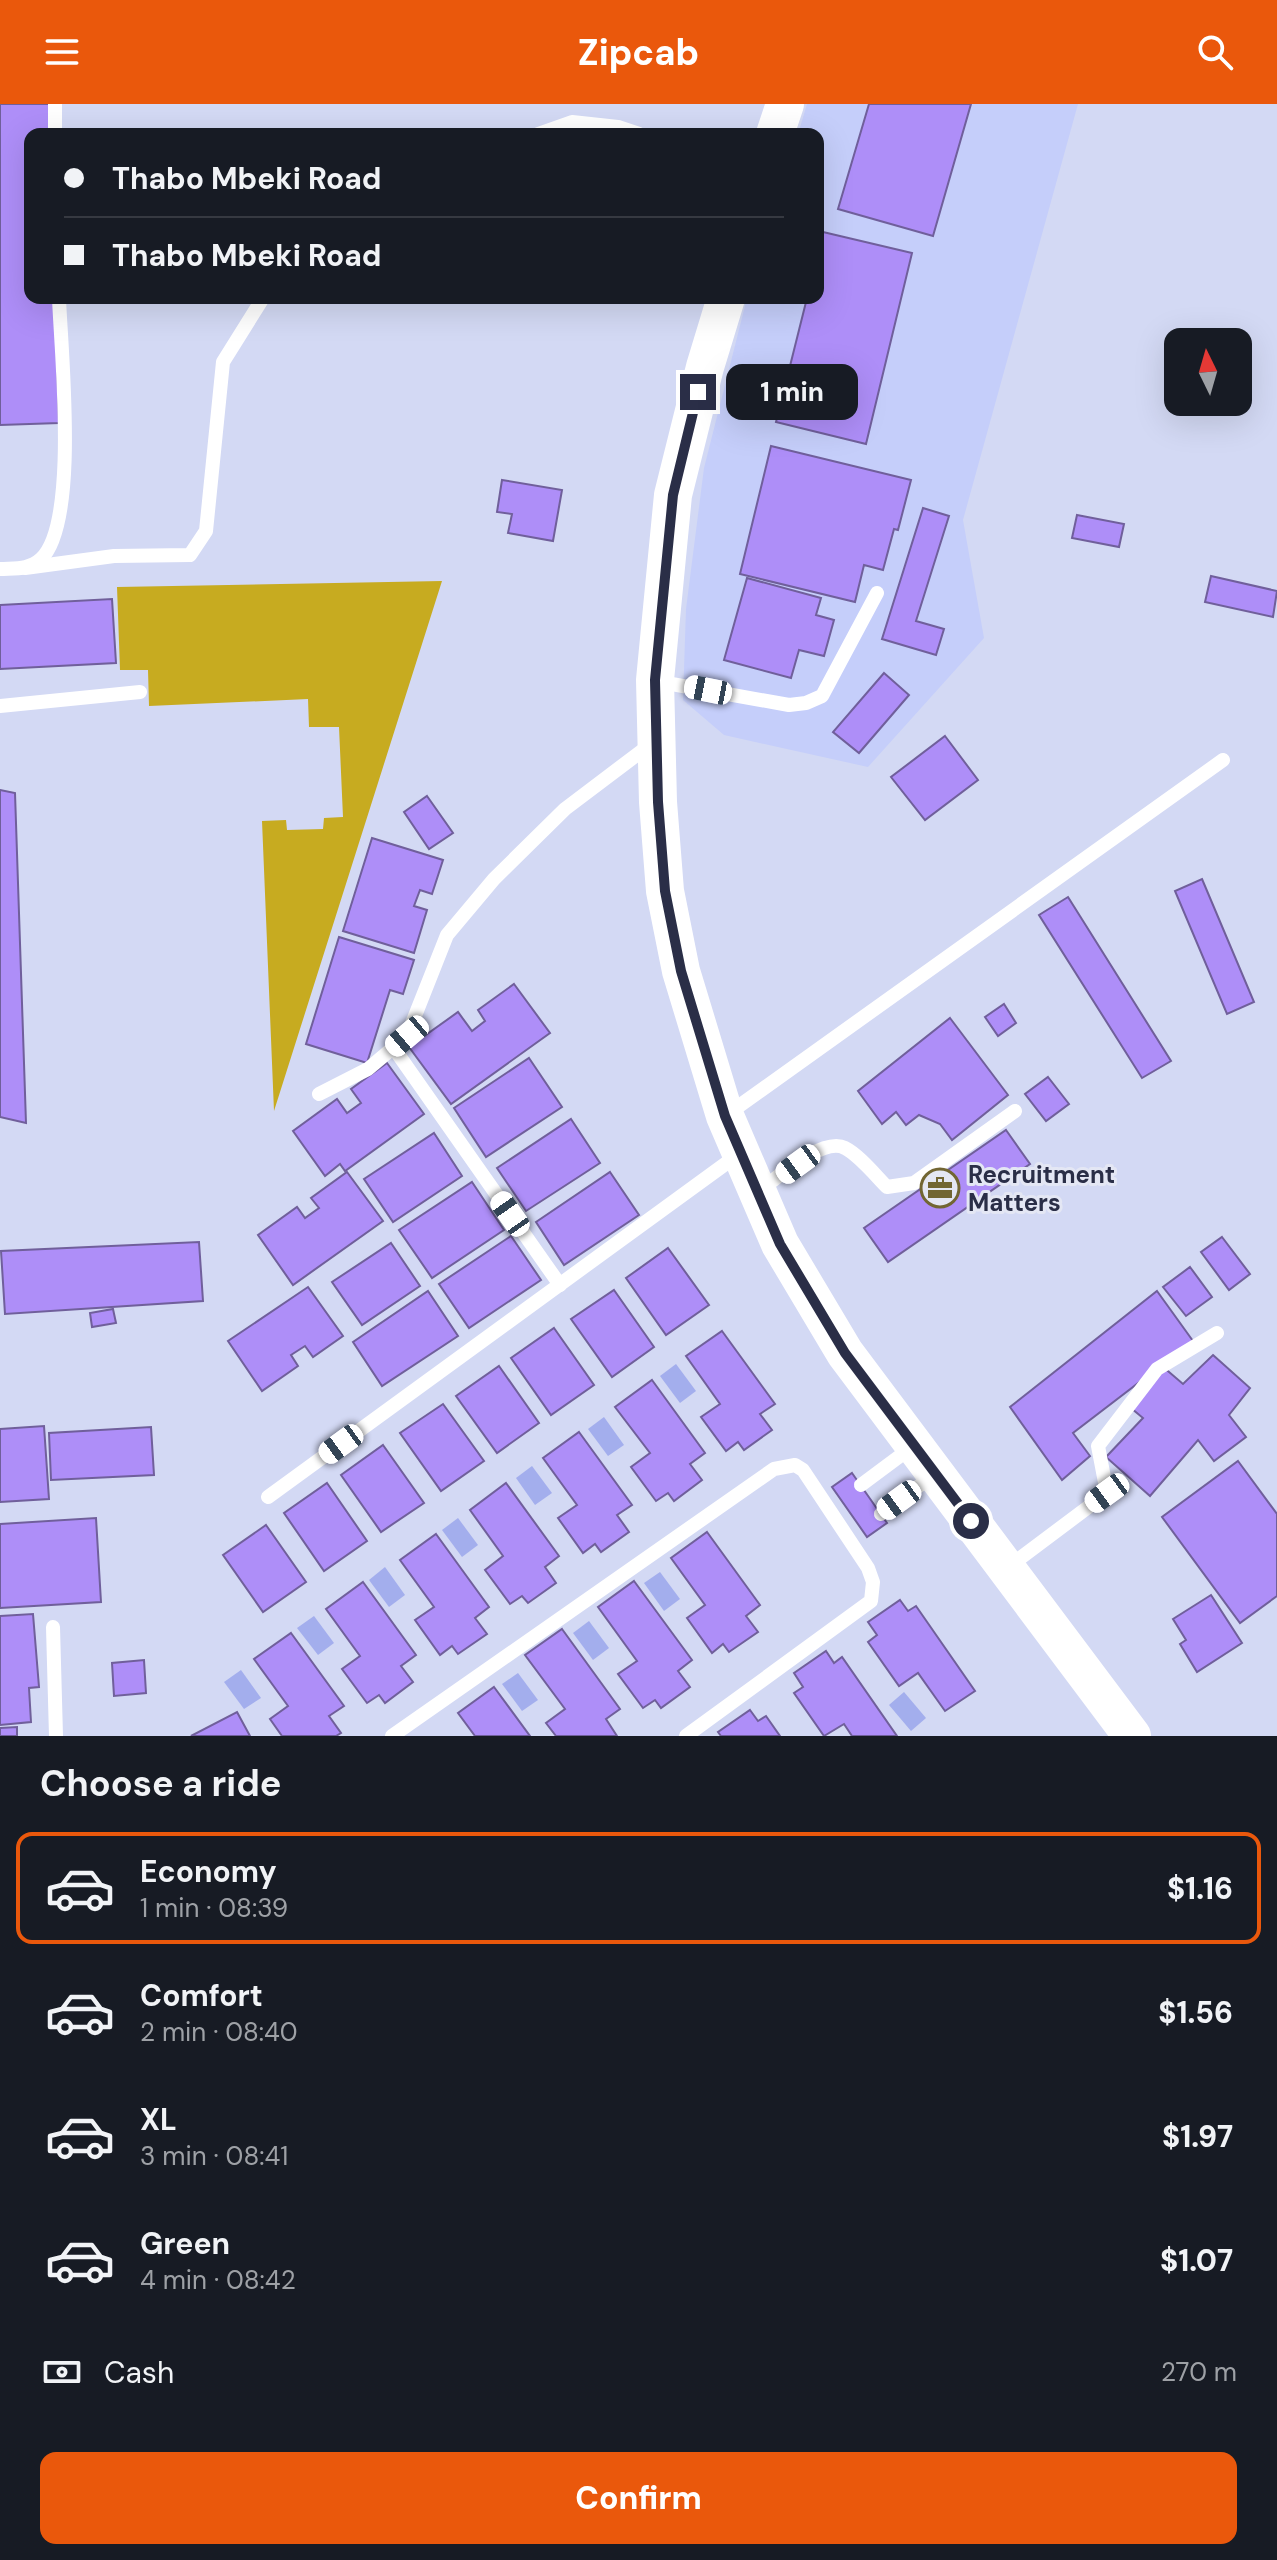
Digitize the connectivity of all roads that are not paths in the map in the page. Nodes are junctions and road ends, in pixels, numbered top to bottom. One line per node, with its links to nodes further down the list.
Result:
1 (55, 104): 3 (lane)
2 (785, 104): 6 (main road)
3 (55, 128)
4 (555, 128): 5 (lane)
5 (621, 128)
6 (777, 128)
7 (59, 304): 10 (lane)
8 (259, 304): 10 (lane)
9 (724, 304): 13 (main road)
10 (25, 568): 11 (lane)
11 (0, 569)
12 (877, 593): 13 (lane)
13 (655, 680): 16 (main road)
14 (140, 692): 15 (lane)
15 (0, 706)
16 (657, 740): 18 (lane); 21 (main road)
17 (1223, 760): 21 (lane)
18 (393, 1047): 19 (lane); 24 (lane)
19 (319, 1094)
20 (1015, 1111): 23 (lane)
21 (725, 1116): 22 (main road)
22 (741, 1153): 23 (main road); 24 (lane)
23 (758, 1193): 26 (main road)
24 (560, 1285): 28 (lane)
25 (1217, 1333): 34 (lane)
26 (925, 1460): 27 (lane); 31 (lane); 34 (main road)
27 (861, 1485)
28 (268, 1497)
29 (841, 1499): 30 (lane)
30 (828, 1508): 33 (lane); 37 (lane)
31 (881, 1514)
32 (861, 1528): 33 (lane)
33 (848, 1538): 38 (lane)
34 (1007, 1568): 39 (main road)
35 (53, 1627): 36 (lane)
36 (56, 1736)
37 (392, 1736)
38 (686, 1736)
39 (1132, 1736)

